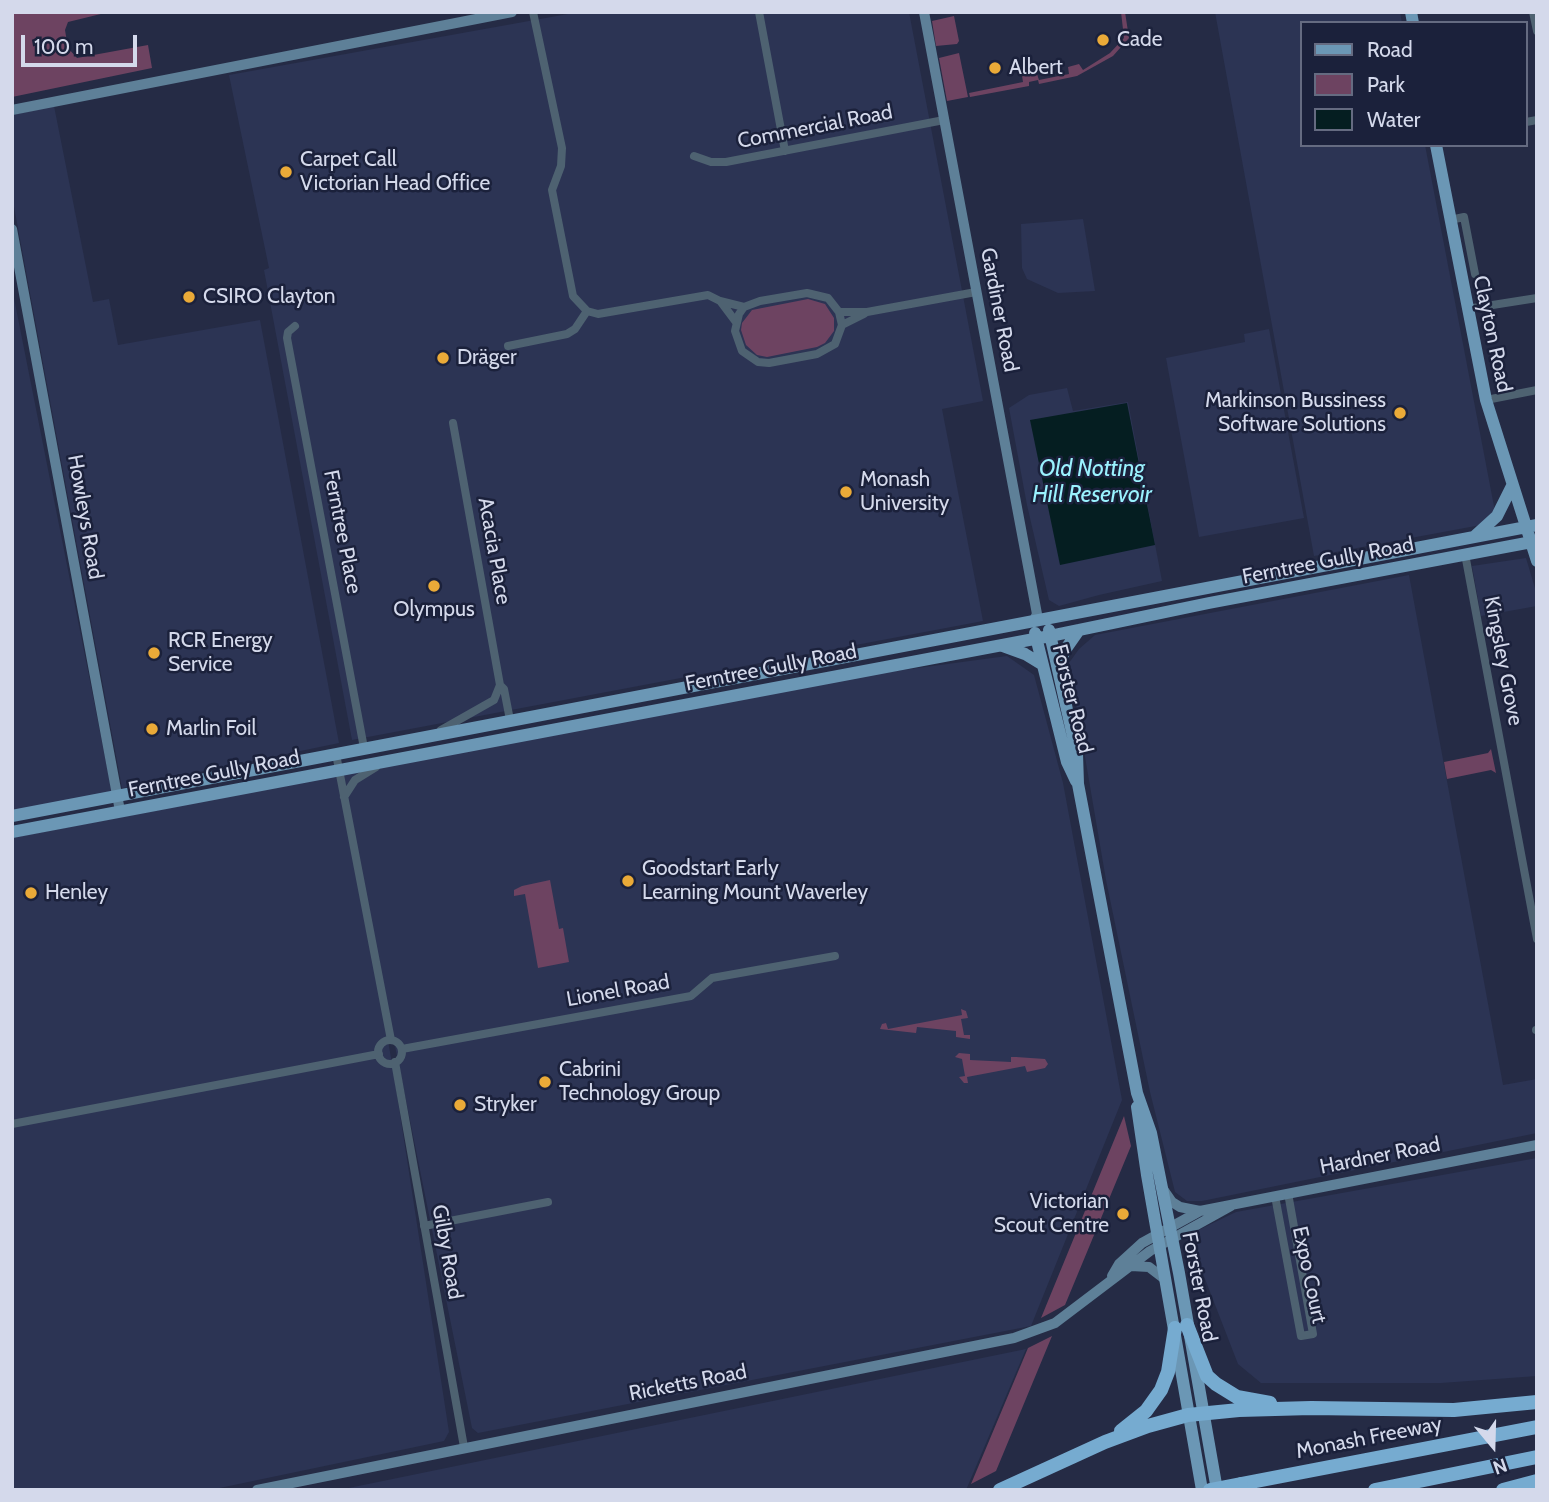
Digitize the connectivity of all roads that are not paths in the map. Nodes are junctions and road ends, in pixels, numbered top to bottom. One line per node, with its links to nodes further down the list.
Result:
1 (512, 12): 7 (street)
2 (533, 12): 20 (street)
3 (758, 12): 10 (street)
4 (924, 12): 8 (street, Gardiner Road)
5 (1533, 12): 6 (street)
6 (1537, 30)
7 (12, 107)
8 (944, 120): 10 (street, Commercial Road); 15 (street, Gardiner Road)
9 (1436, 147): 12 (main road, Clayton Road)
10 (785, 151): 11 (street, Commercial Road)
11 (694, 156)
12 (1450, 220): 14 (street); 19 (main road, Clayton Road)
13 (12, 229): 57 (street, Howleys Road)
14 (1475, 274)
15 (976, 292): 22 (street); 40 (street, Gardiner Road)
16 (1537, 298): 19 (street)
17 (720, 302): 18 (street); 20 (street); 23 (street)
18 (744, 307): 21 (street); 23 (street)
19 (1467, 309): 28 (main road, Clayton Road)
20 (587, 311): 26 (street)
21 (839, 312): 22 (street); 24 (street)
22 (867, 312): 24 (street)
23 (736, 322): 24 (street)
24 (842, 325)
25 (295, 326): 52 (street, Ferntree Place)
26 (508, 346)
27 (1537, 390): 28 (street)
28 (1486, 400): 30 (main road, Clayton Road)
29 (453, 423): 48 (street, Acacia Place)
30 (1512, 486): 31 (main road, Clayton Road); 32 (main road)
31 (1531, 526): 32 (main road, Ferntree Gully Road); 33 (main road, Clayton Road)
32 (1474, 537): 34 (main road, Ferntree Gully Road)
33 (1534, 541): 35 (main road, Ferntree Gully Road); 36 (main road, Clayton Road)
34 (1387, 553): 37 (main road); 38 (main road, Ferntree Gully Road)
35 (1465, 554): 37 (main road, Ferntree Gully Road); 62 (street, Kingsley Grove)
36 (1537, 561)
37 (1390, 568): 39 (main road, Ferntree Gully Road)
38 (1180, 594): 39 (main road); 40 (main road, Ferntree Gully Road)
39 (1183, 608): 41 (main road, Ferntree Gully Road)
40 (1039, 618): 42 (main road, Forster Road); 43 (main road, Forster Road); 47 (main road, Ferntree Gully Road)
41 (1079, 630): 42 (main road, Ferntree Gully Road); 46 (main road)
42 (1051, 636): 43 (main road, Ferntree Gully Road); 46 (main road, Forster Road)
43 (1036, 639): 44 (main road, Ferntree Gully Road); 45 (main road, Forster Road)
44 (1000, 644): 45 (main road); 49 (main road, Ferntree Gully Road)
45 (1043, 665): 56 (main road, Forster Road)
46 (1059, 668): 56 (main road, Forster Road)
47 (753, 674): 49 (main road); 50 (main road, Ferntree Gully Road)
48 (500, 685): 50 (street, Acacia Place); 51 (street)
49 (758, 690): 54 (main road, Ferntree Gully Road)
50 (510, 720): 51 (main road, Ferntree Gully Road)
51 (430, 736): 52 (main road, Ferntree Gully Road)
52 (364, 748): 53 (main road, Ferntree Gully Road)
53 (336, 754): 55 (street); 57 (main road, Ferntree Gully Road)
54 (402, 757): 55 (main road, Ferntree Gully Road); 58 (street)
55 (339, 769): 58 (street); 59 (main road, Ferntree Gully Road)
56 (1078, 784): 68 (main road, Forster Road)
57 (117, 796): 59 (street, Howleys Road); 60 (main road, Ferntree Gully Road)
58 (344, 797): 64 (street)
59 (120, 811): 61 (main road, Ferntree Gully Road)
60 (12, 816)
61 (12, 832)
62 (1537, 939)
63 (835, 956): 65 (street, Lionel Road)
64 (391, 1040): 65 (street); 66 (street)
65 (402, 1049): 67 (street)
66 (379, 1054): 67 (street); 69 (street)
67 (395, 1062): 77 (street, Gilby Road)
68 (1137, 1093): 71 (main road, Forster Road); 78 (main road, Forster Road)
69 (12, 1124)
70 (1537, 1145): 72 (street, Hardner Road)
71 (1161, 1187): 76 (street); 78 (main road, Forster Road)
72 (1288, 1193): 73 (street, Hardner Road); 80 (street, Expo Court)
73 (1275, 1196): 75 (street, Hardner Road); 81 (street, Expo Court)
74 (548, 1202): 77 (street)
75 (1231, 1206): 76 (street, Hardner Road); 78 (street, Hardner Road)
76 (1200, 1211): 78 (street, Hardner Road)
77 (424, 1226): 90 (street, Gilby Road)
78 (1164, 1236): 79 (street, Ricketts Road); 82 (street, Ricketts Road); 83 (main road, Forster Road); 84 (main road, Forster Road)
79 (1131, 1266): 82 (street, Ricketts Road); 83 (street)
80 (1300, 1270): 81 (street); 81 (street, Expo Court)
81 (1290, 1272)
82 (1111, 1279): 90 (street, Ricketts Road)
83 (1166, 1280): 84 (main road, Forster Road)
84 (1181, 1327): 86 (highway); 87 (main road, Forster Road); 89 (highway)
85 (1537, 1402): 86 (highway)
86 (1311, 1408): 87 (highway)
87 (1196, 1414): 89 (highway); 95 (main road, Forster Road); 97 (main road, Forster Road)
88 (1537, 1427): 96 (highway, Monash Freeway, bridge)
89 (1105, 1442): 94 (highway)
90 (464, 1447): 93 (street, Ricketts Road)
91 (1537, 1457): 98 (highway)
92 (1537, 1481): 99 (highway)
93 (257, 1490)
94 (1000, 1490)
95 (1202, 1490)
96 (1210, 1490)
97 (1217, 1490)
98 (1375, 1490)
99 (1503, 1490)

